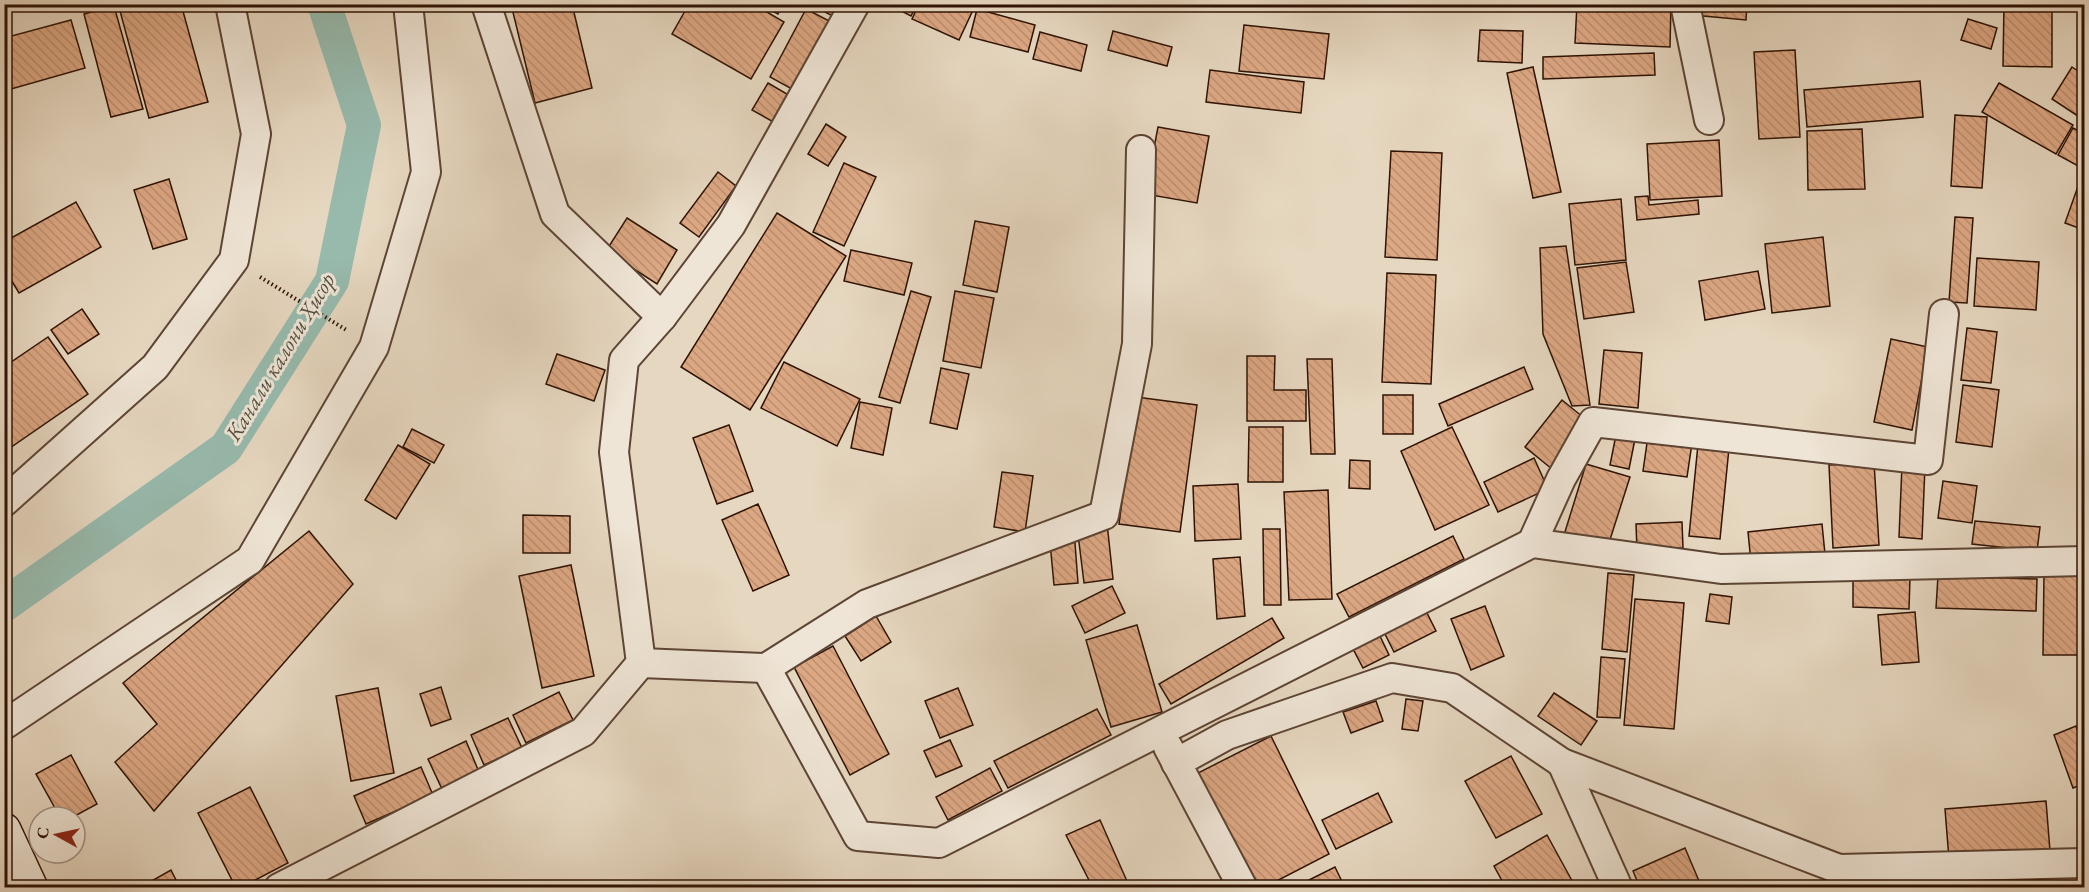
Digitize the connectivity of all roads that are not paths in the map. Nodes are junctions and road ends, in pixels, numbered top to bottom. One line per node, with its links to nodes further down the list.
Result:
1 (231, 4): 10 (street)
2 (408, 4): 15 (street)
3 (486, 4): 9 (street)
4 (855, 4): 9 (street)
5 (1685, 4): 6 (street)
6 (1709, 120)
7 (1141, 150): 14 (street)
8 (1944, 314): 11 (street)
9 (662, 318): 13 (street)
10 (4, 502)
11 (1532, 543): 12 (street); 16 (street)
12 (2085, 561)
13 (641, 663): 14 (street); 22 (street)
14 (766, 668): 16 (street)
15 (4, 725)
16 (1161, 732): 17 (street)
17 (1176, 763): 18 (street); 23 (street)
18 (1562, 763): 20 (street); 24 (street)
19 (4, 830): 21 (main road)
20 (2085, 863)
21 (31, 888)
22 (279, 888)
23 (1243, 888)
24 (1618, 888)

